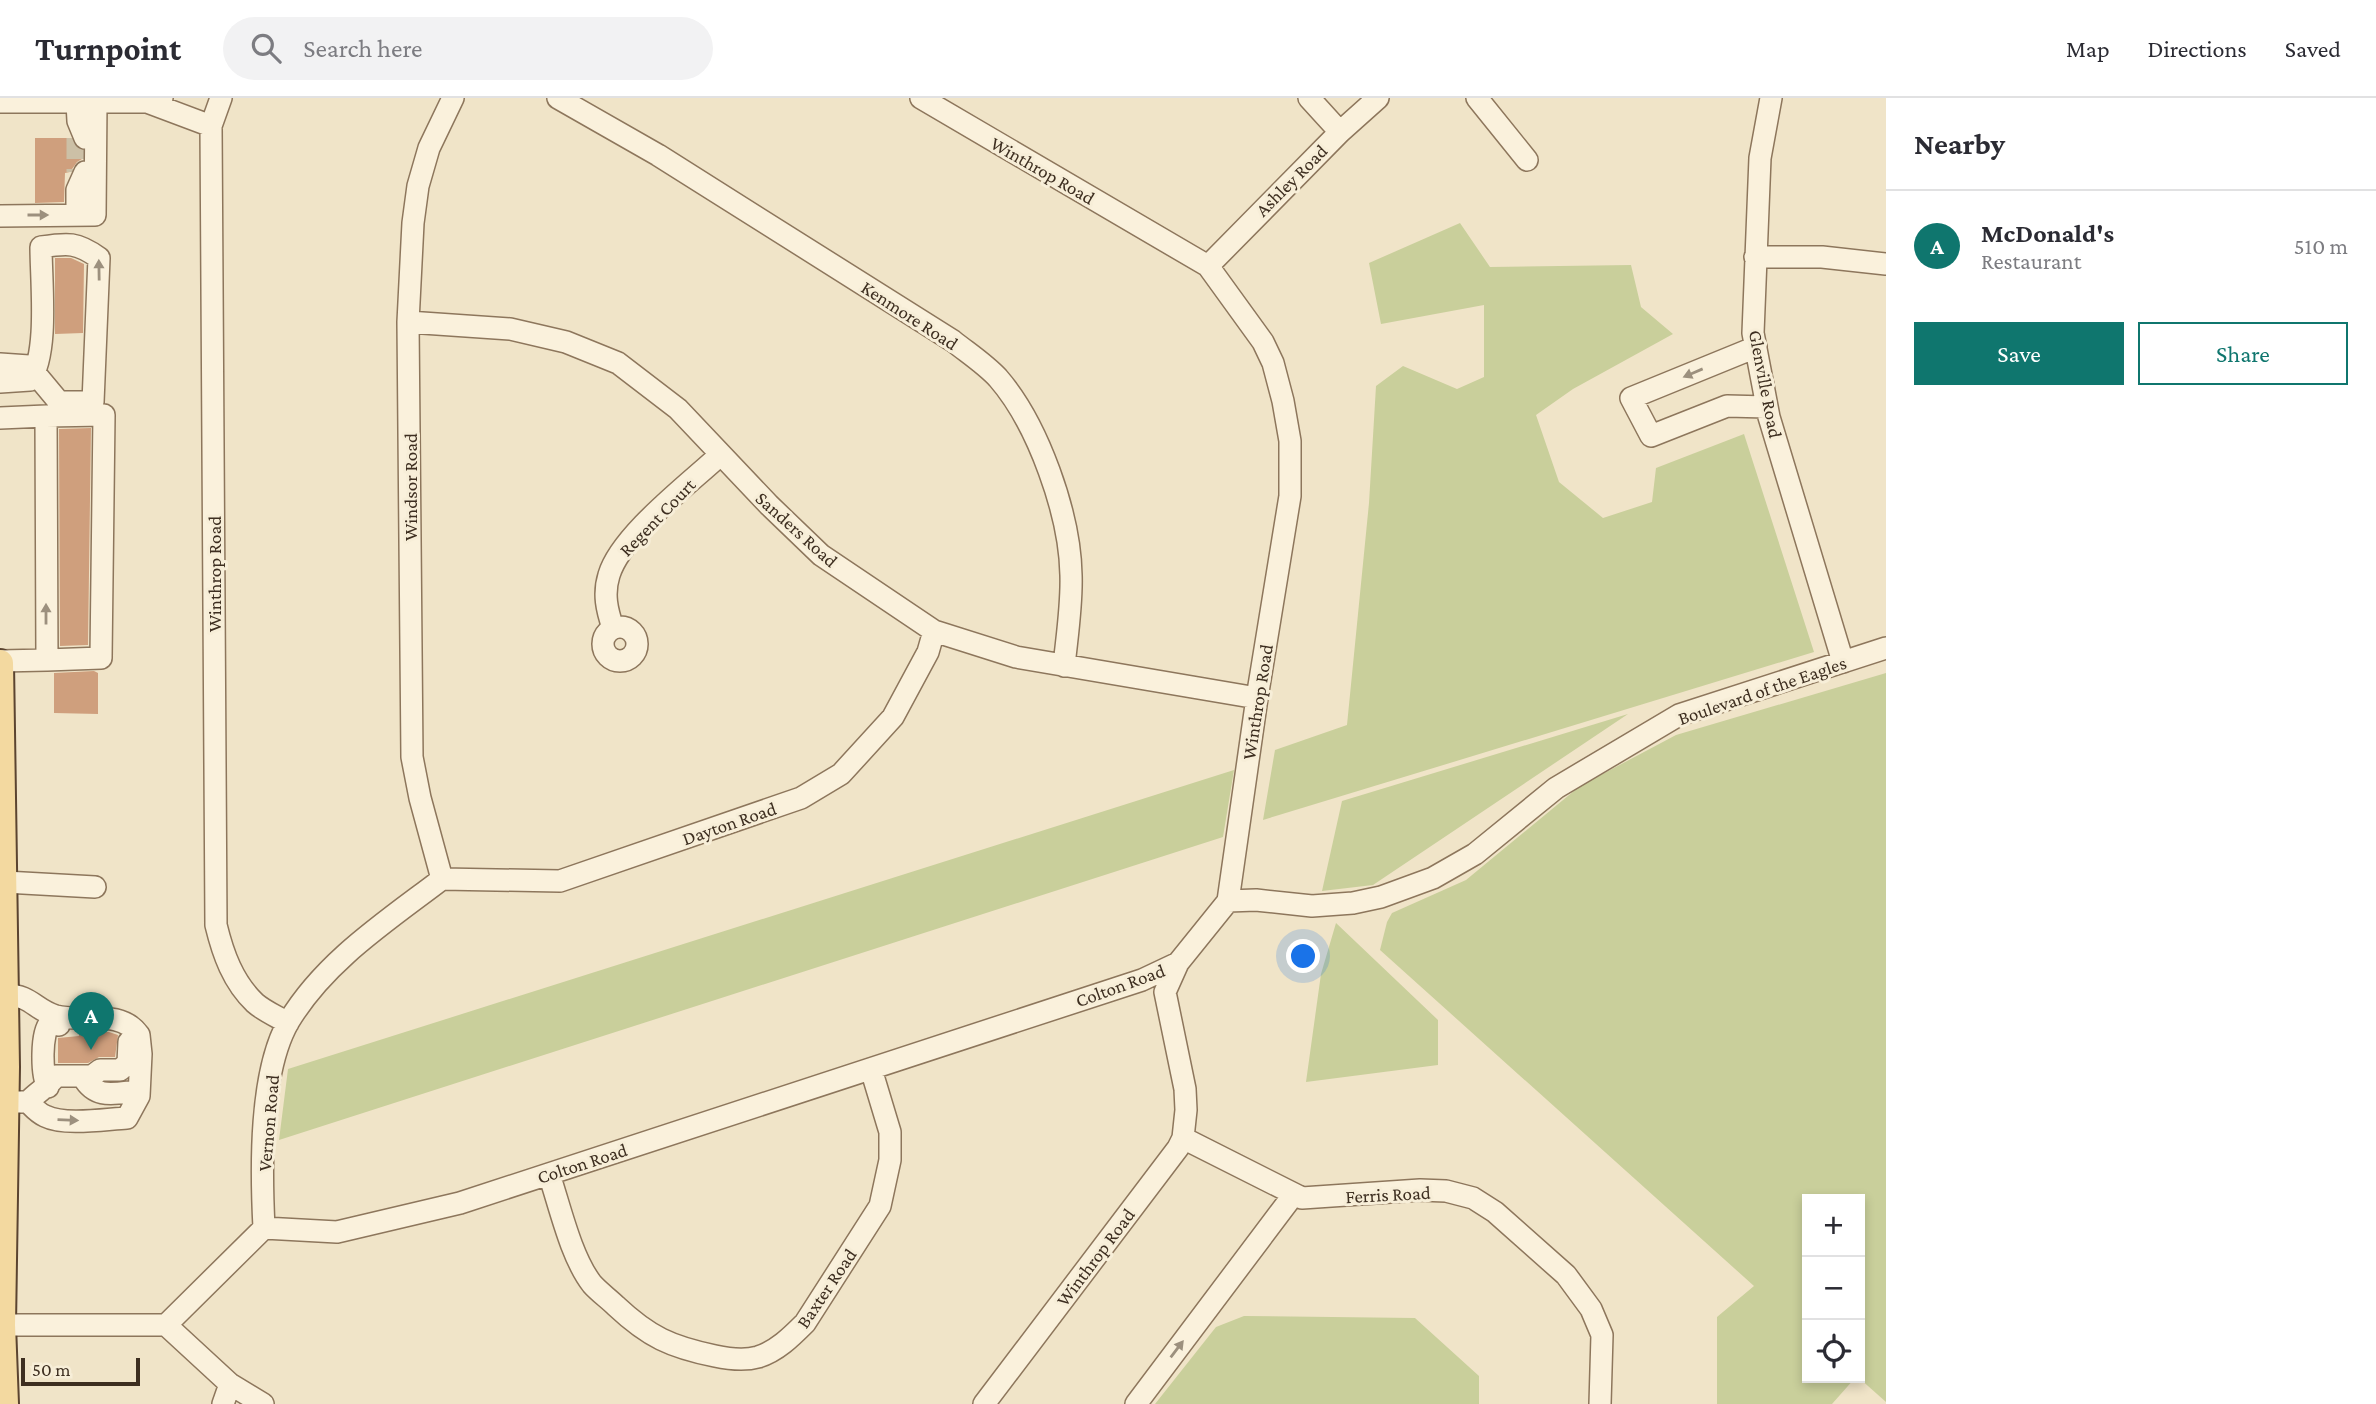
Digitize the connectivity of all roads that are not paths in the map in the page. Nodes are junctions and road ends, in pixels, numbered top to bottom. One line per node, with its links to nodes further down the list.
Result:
1 (221, 98): 12 (street, Winthrop Road)
2 (453, 98): 21 (street, Windsor Road)
3 (558, 98): 36 (street, Kenmore Road)
4 (921, 98): 20 (street, Winthrop Road)
5 (1309, 98): 13 (street)
6 (1378, 98): 13 (street, Ashley Road)
7 (1477, 98): 14 (street)
8 (1771, 98): 18 (street, Glenville Road)
9 (155, 100): 11 (street); 12 (street)
10 (0, 102): 11 (street)
11 (80, 123): 16 (street)
12 (211, 126): 47 (street, Winthrop Road)
13 (1340, 131): 20 (street, Ashley Road)
14 (1528, 160)
15 (77, 177): 16 (street)
16 (77, 215): 17 (street, one-way to 16)
17 (0, 216)
18 (1755, 257): 19 (street); 22 (street, Glenville Road)
19 (1886, 264)
20 (1208, 266): 37 (street, Winthrop Road)
21 (408, 322): 29 (street, Sanders Road); 40 (street, Windsor Road)
22 (1756, 346): 26 (street, Glenville Road); 26 (street, one-way to 26)
23 (0, 364): 24 (street)
24 (36, 372): 24 (street, one-way to 24); 25 (street)
25 (0, 382)
26 (1767, 407): 35 (street, Glenville Road)
27 (46, 416): 28 (street); 33 (street, one-way to 27); 33 (street)
28 (0, 418)
29 (720, 455): 30 (street, Regent Court); 31 (street, Sanders Road)
30 (613, 628)
31 (934, 631): 36 (street, Sanders Road); 40 (street, Dayton Road)
32 (1886, 648): 35 (street, Boulevard of the Eagles)
33 (47, 660): 34 (street)
34 (0, 662): 38 (main road)
35 (1843, 662): 43 (street, Boulevard of the Eagles)
36 (1064, 666): 37 (street, Sanders Road)
37 (1257, 698): 43 (street, Winthrop Road)
38 (1, 730): 39 (main road)
39 (2, 811): 41 (main road)
40 (442, 879): 47 (street, Vernon Road)
41 (5, 882): 42 (street); 45 (main road)
42 (95, 887)
43 (1228, 901): 44 (street)
44 (1178, 963): 49 (street, Colton Road); 55 (street)
45 (6, 995): 46 (street); 48 (main road)
46 (57, 1020): 50 (street); 51 (street); 52 (street)
47 (288, 1023): 58 (street, Vernon Road)
48 (3, 1067): 53 (main road)
49 (871, 1069): 56 (street, Colton Road); 56 (street, Baxter Road)
50 (83, 1077): 51 (street); 52 (street)
51 (48, 1087): 53 (street)
52 (138, 1091): 53 (street, one-way to 52)
53 (17, 1102): 54 (main road)
54 (3, 1135): 59 (main road)
55 (1183, 1138): 57 (street, Ferris Road); 66 (street, Winthrop Road)
56 (549, 1174): 58 (street, Colton Road)
57 (1294, 1194): 67 (street, one-way to 57); 68 (street, Ferris Road)
58 (264, 1228): 60 (street)
59 (2, 1325): 60 (street); 61 (main road)
60 (166, 1325): 62 (street)
61 (2, 1359): 63 (main road)
62 (230, 1384): 64 (street); 65 (street)
63 (5, 1404)
64 (223, 1404)
65 (263, 1404)
66 (984, 1404)
67 (1136, 1404)
68 (1600, 1404)

